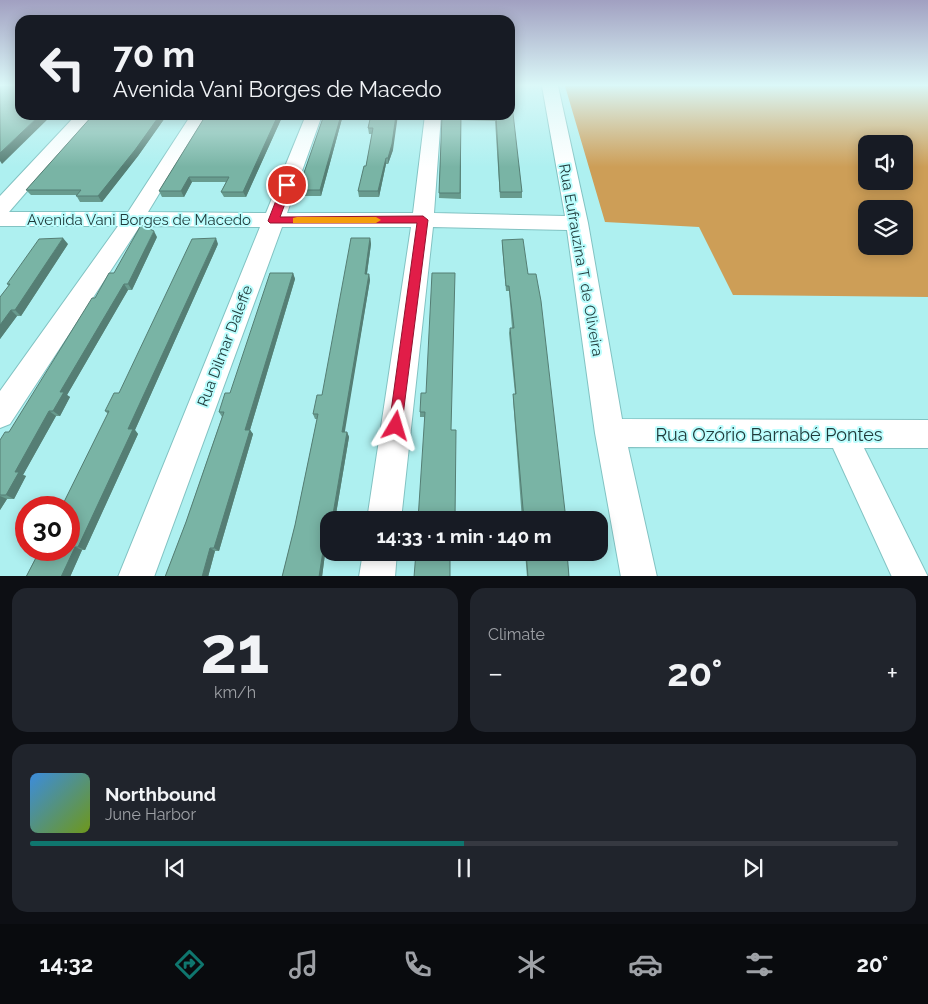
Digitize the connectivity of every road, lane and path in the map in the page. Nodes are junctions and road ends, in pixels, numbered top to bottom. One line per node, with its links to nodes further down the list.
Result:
1 (555, 113): 11 (street, Rua Eufrauzina T. de Oliveira)
2 (80, 120): 6 (street)
3 (196, 120): 8 (street)
4 (312, 120): 10 (street, Rua Dilmar Daleffe)
5 (433, 120): 9 (street)
6 (0, 209)
7 (0, 219): 8 (street, Avenida Vani Borges de Macedo)
8 (134, 219): 10 (street, Avenida Vani Borges de Macedo); 12 (street)
9 (423, 220): 10 (street, Avenida Vani Borges de Macedo); 11 (street, Avenida Vani Borges de Macedo); 16 (street)
10 (273, 221): 18 (street, Rua Dilmar Daleffe)
11 (577, 223): 13 (street, Rua Eufrauzina T. de Oliveira)
12 (0, 415)
13 (610, 433): 14 (street, Rua Ozório Barnabé Pontes); 20 (street, Rua Eufrauzina T. de Oliveira)
14 (841, 433): 15 (street, Rua Ozório Barnabé Pontes); 21 (street)
15 (928, 434)
16 (385, 511)
17 (379, 561): 19 (street)
18 (136, 576)
19 (377, 576)
20 (639, 576)
21 (910, 576)

